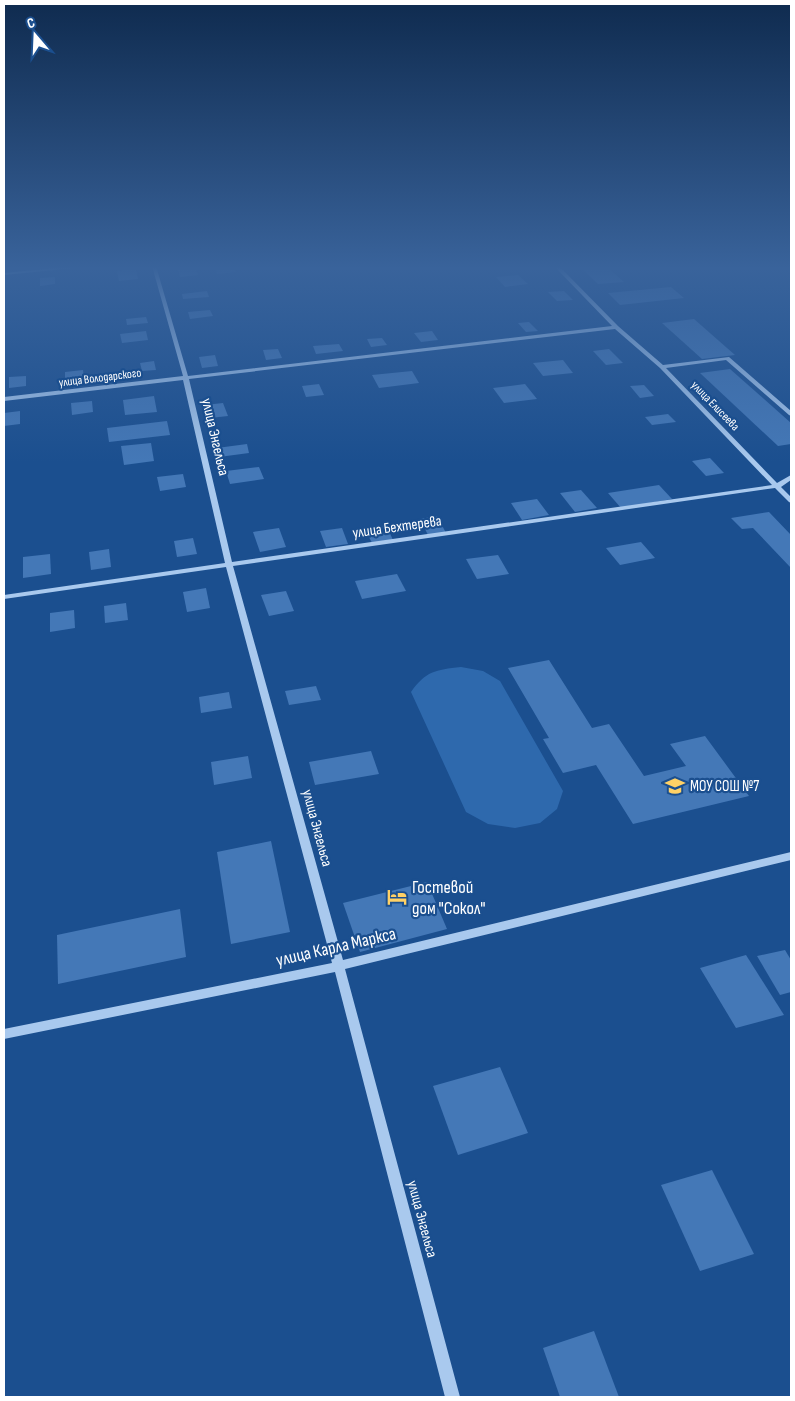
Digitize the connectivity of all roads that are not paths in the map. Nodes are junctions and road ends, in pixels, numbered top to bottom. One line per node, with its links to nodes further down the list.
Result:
1 (173, 331): 5 (street, улица Энгельса)
2 (579, 331): 5 (street, улица Володарского)
3 (621, 331): 4 (street, улица Елисеева)
4 (662, 367): 7 (street); 9 (street, улица Елисеева)
5 (186, 378): 6 (street, улица Володарского); 11 (street, улица Энгельса)
6 (4, 399)
7 (791, 414)
8 (791, 477): 9 (street, улица Бехтерева)
9 (777, 486): 10 (street, улица Елисеева); 11 (street, улица Бехтерева)
10 (791, 501)
11 (229, 565): 12 (street, улица Бехтерева); 14 (street, улица Энгельса)
12 (4, 597)
13 (791, 856): 14 (street, улица Карла Маркса)
14 (339, 966): 15 (street, улица Карла Маркса); 16 (street, улица Энгельса)
15 (4, 1034)
16 (453, 1397)

